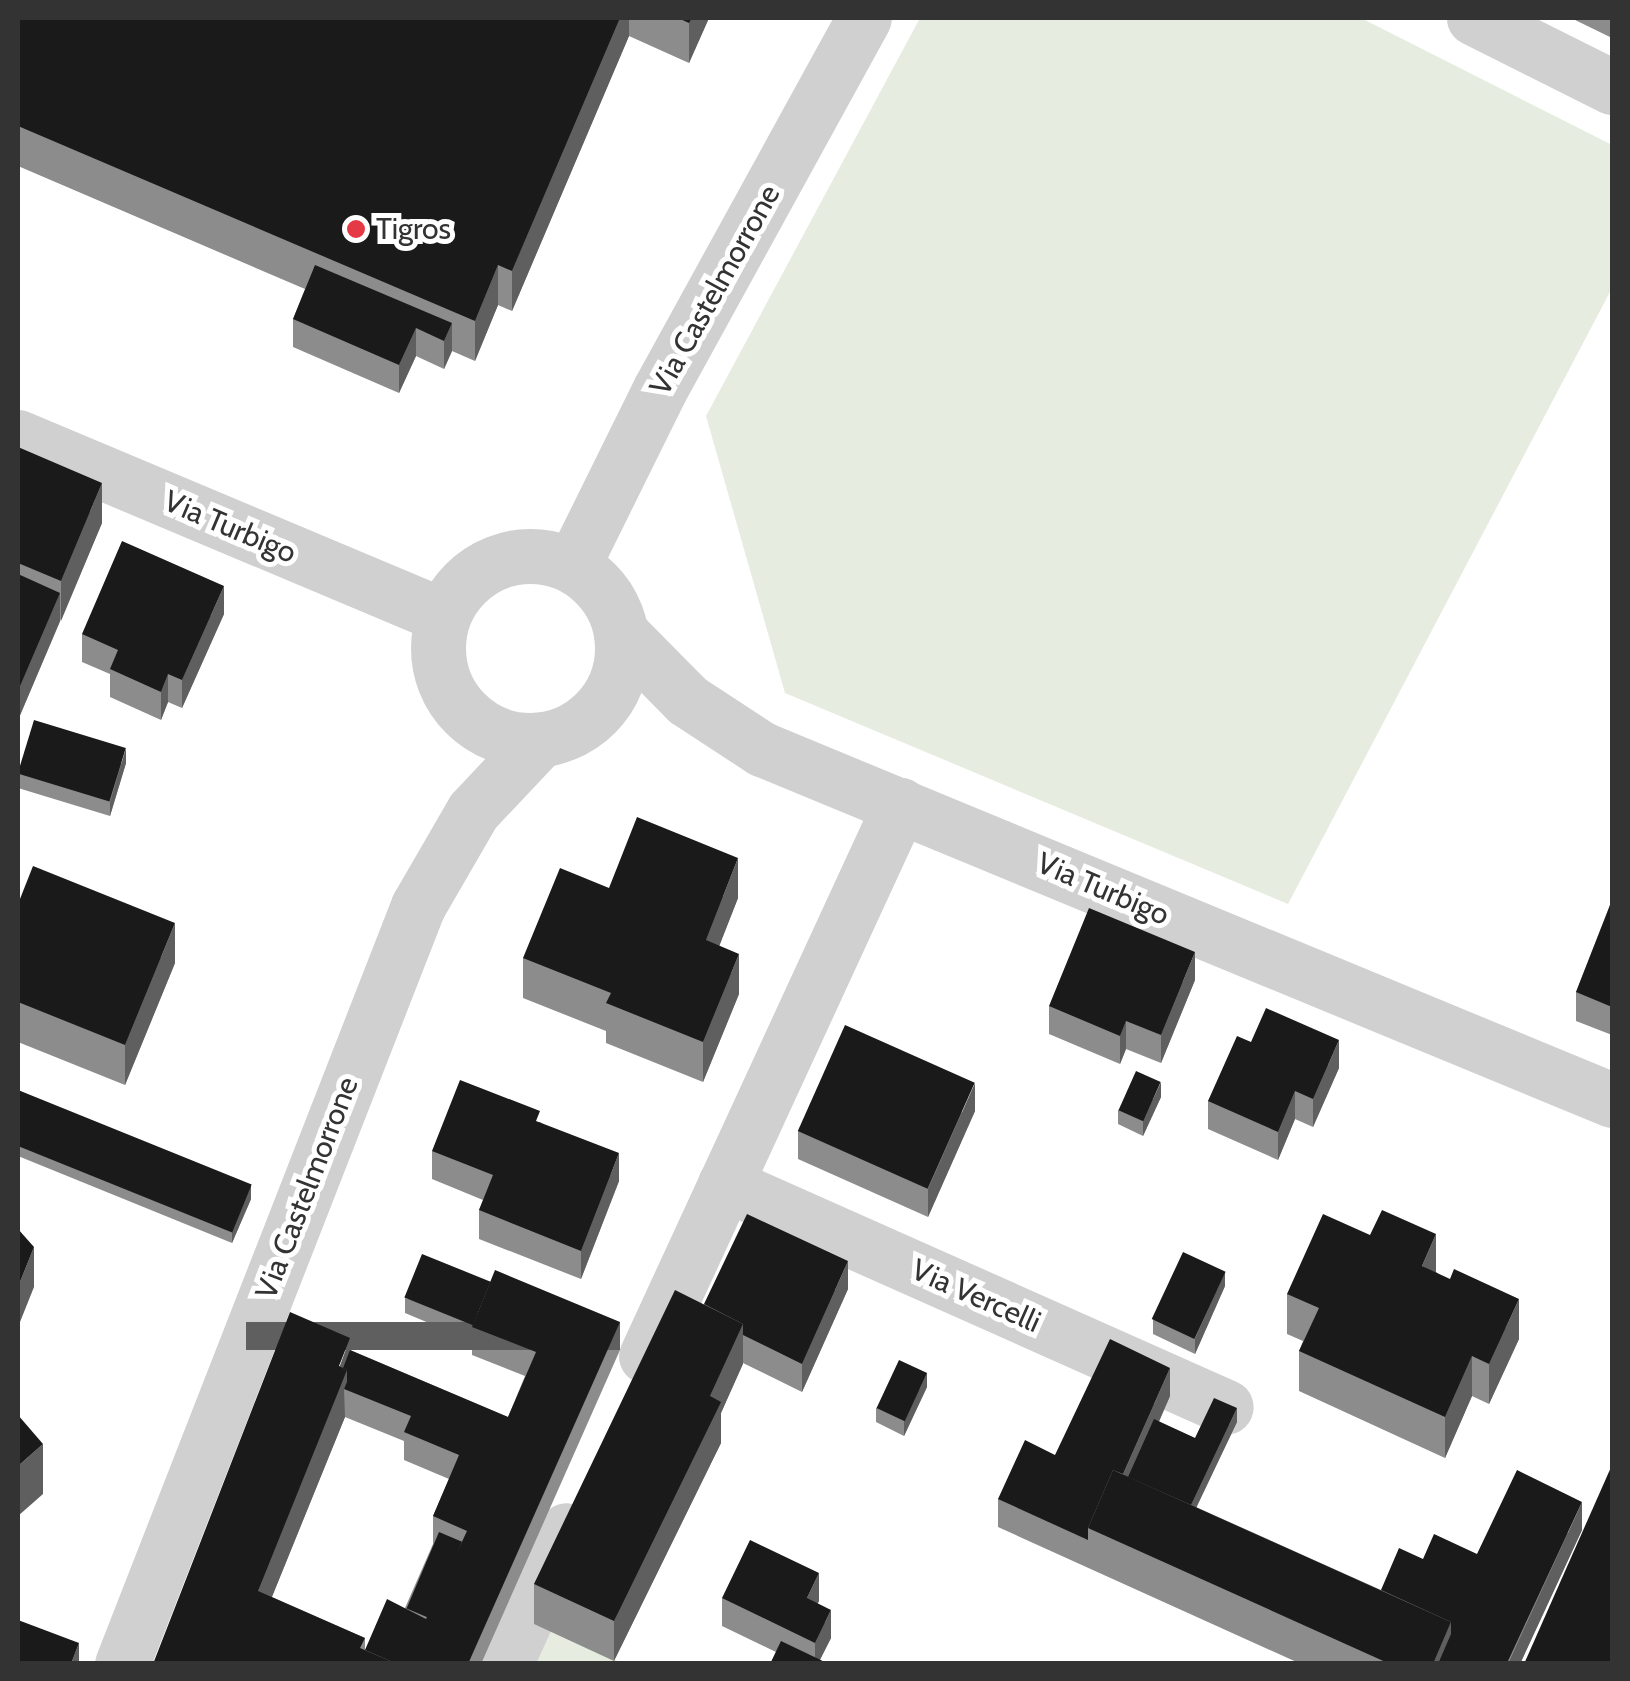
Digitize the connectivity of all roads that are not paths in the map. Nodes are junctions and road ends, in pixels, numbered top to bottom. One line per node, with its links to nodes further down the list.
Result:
1 (864, 18): 5 (street, Via Castelmorrone)
2 (1474, 18): 3 (street)
3 (1612, 88)
4 (18, 437): 6 (street, Via Turbigo)
5 (573, 565): 6 (street); 7 (street)
6 (442, 616): 8 (street)
7 (621, 633): 8 (street); 9 (street, Via Turbigo)
8 (540, 740): 15 (street, Via Castelmorrone)
9 (900, 805): 10 (street, Via Turbigo); 11 (street)
10 (1612, 1100)
11 (726, 1184): 12 (street); 13 (street, Via Vercelli)
12 (628, 1395)
13 (1226, 1407)
14 (587, 1484): 16 (street)
15 (122, 1664)
16 (505, 1664)

